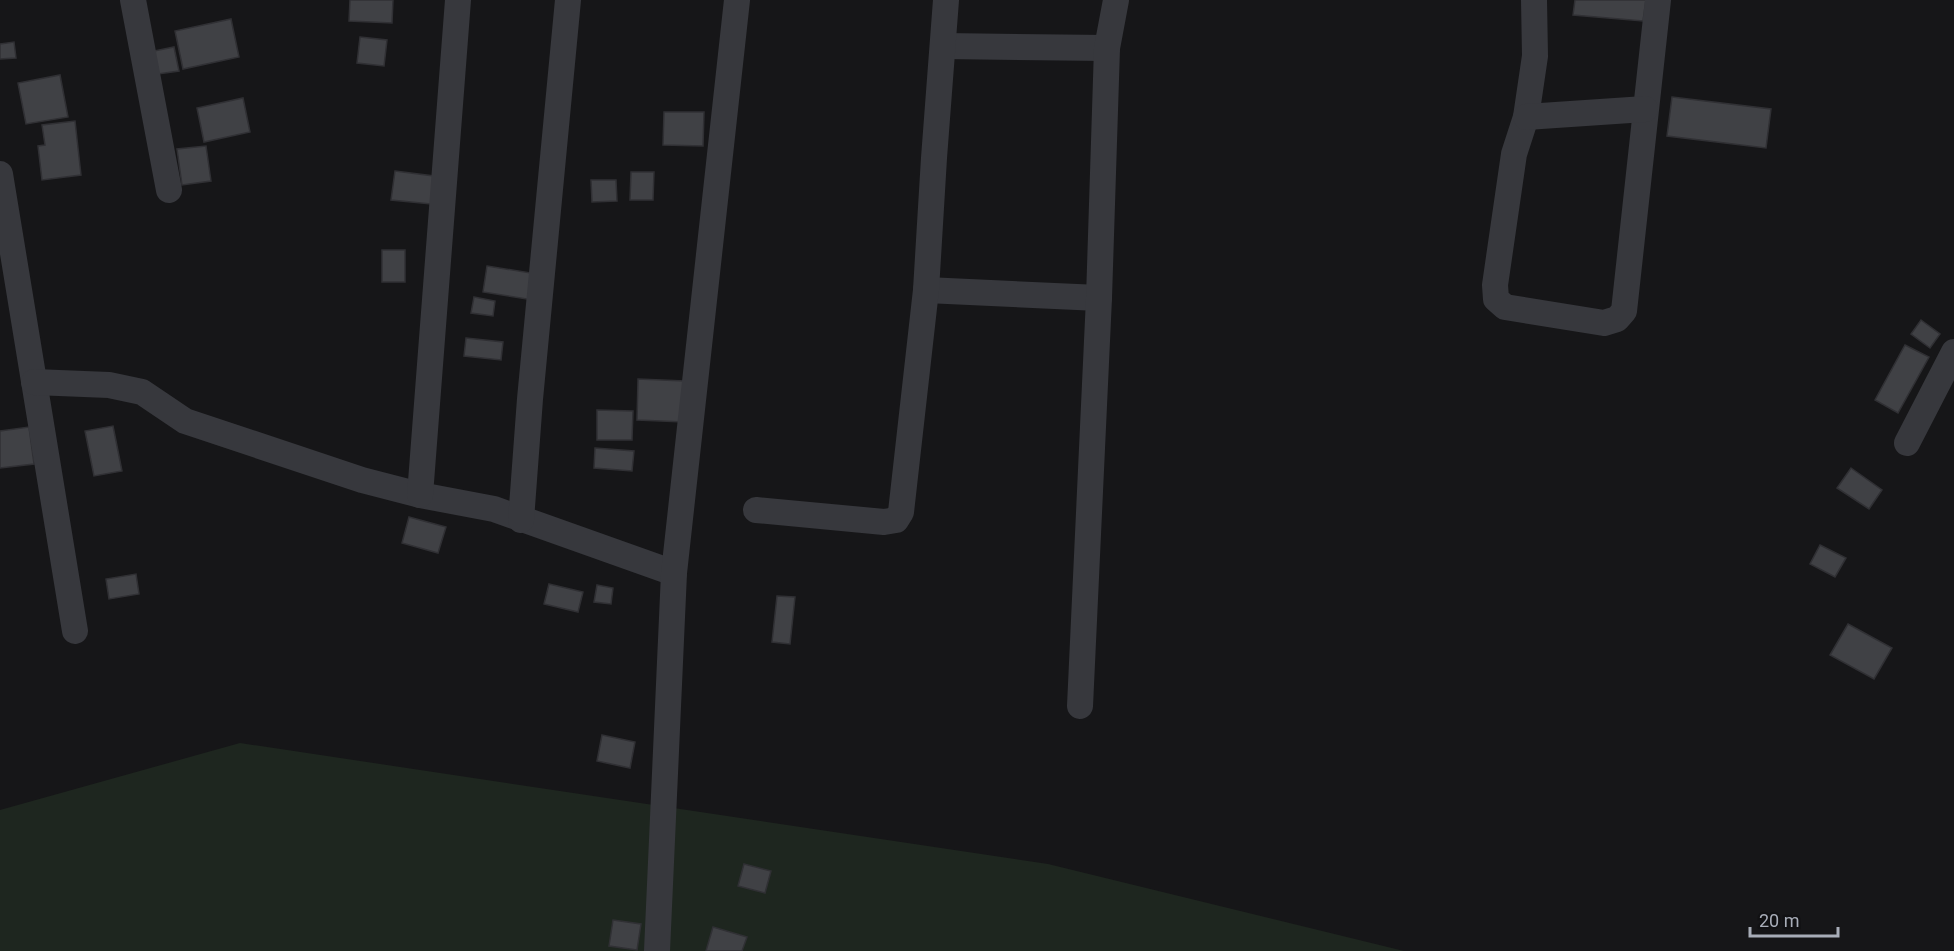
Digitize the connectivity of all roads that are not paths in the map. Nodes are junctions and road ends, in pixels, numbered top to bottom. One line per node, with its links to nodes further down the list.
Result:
1 (133, 0): 14 (street)
2 (458, 0): 20 (street)
3 (568, 0): 22 (street)
4 (737, 0): 23 (street)
5 (946, 0): 9 (street)
6 (1116, 0): 10 (street)
7 (1534, 0): 12 (street)
8 (1658, 0): 11 (street)
9 (943, 46): 10 (street); 15 (street)
10 (1107, 48): 16 (street)
11 (1645, 109): 12 (street); 12 (street)
12 (1526, 117)
13 (0, 174): 18 (street)
14 (169, 190)
15 (926, 290): 16 (street); 21 (street)
16 (1099, 298): 25 (street)
17 (1952, 359): 19 (street)
18 (34, 382): 20 (street); 24 (street)
19 (1907, 443)
20 (420, 495): 22 (street)
21 (756, 510)
22 (521, 520): 23 (street)
23 (674, 573): 26 (street)
24 (75, 631)
25 (1080, 706)
26 (657, 951)

